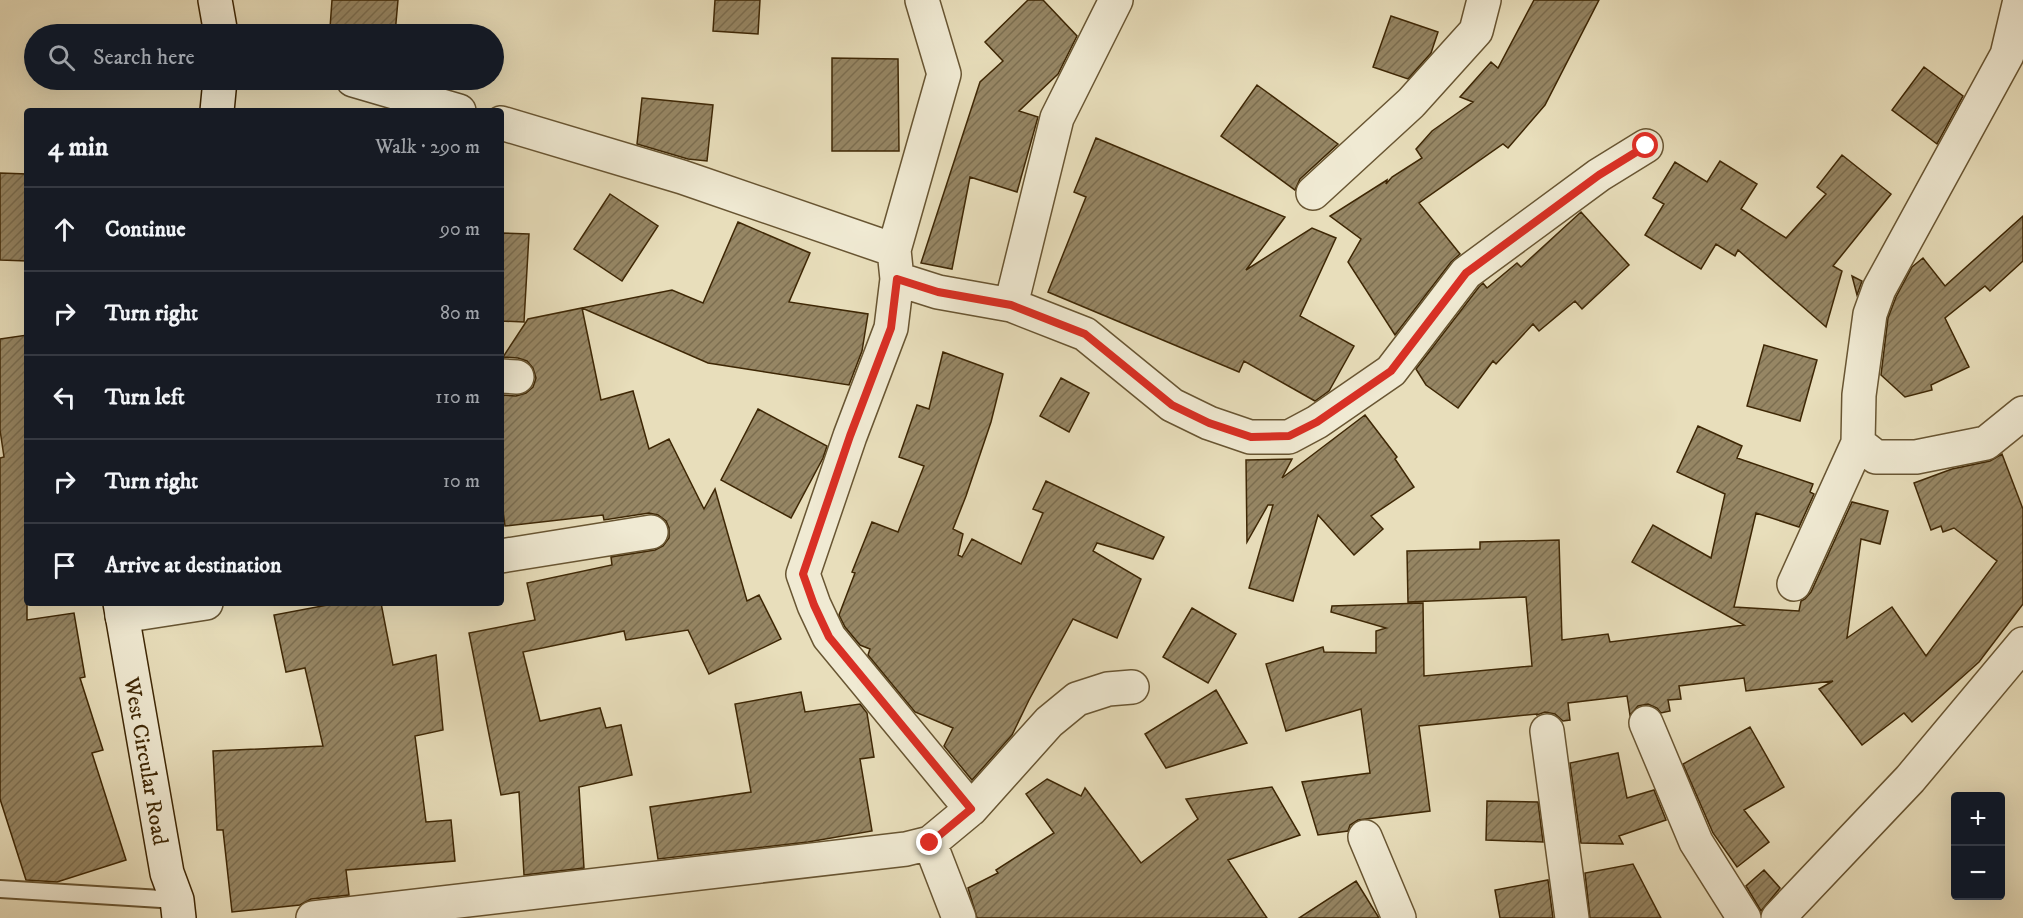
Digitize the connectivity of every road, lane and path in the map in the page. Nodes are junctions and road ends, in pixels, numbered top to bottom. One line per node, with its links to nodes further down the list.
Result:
1 (215, 0): 6 (street)
2 (922, 0): 14 (street)
3 (1116, 0): 15 (street)
4 (1484, 0): 13 (street)
5 (2020, 0): 17 (street)
6 (219, 24)
7 (219, 90): 9 (street)
8 (387, 90): 10 (street)
9 (218, 108)
10 (449, 108)
11 (504, 124): 14 (street)
12 (1646, 146): 15 (street)
13 (1313, 194)
14 (896, 265): 15 (street); 27 (street)
15 (1011, 305)
16 (2023, 413): 17 (street)
17 (1858, 443): 20 (street)
18 (651, 532): 19 (street)
19 (504, 556)
20 (1794, 584)
21 (170, 606): 22 (street)
22 (121, 610): 31 (street, West Circular Road)
23 (2023, 644): 37 (street)
24 (1132, 687): 27 (street)
25 (1646, 723): 36 (street)
26 (1547, 731): 35 (street)
27 (971, 809): 29 (street)
28 (1365, 837): 34 (street)
29 (930, 843): 32 (street); 33 (street)
30 (0, 889): 31 (lane)
31 (178, 909)
32 (313, 918)
33 (959, 918)
34 (1399, 918)
35 (1572, 918)
36 (1744, 918)
37 (1778, 918)

